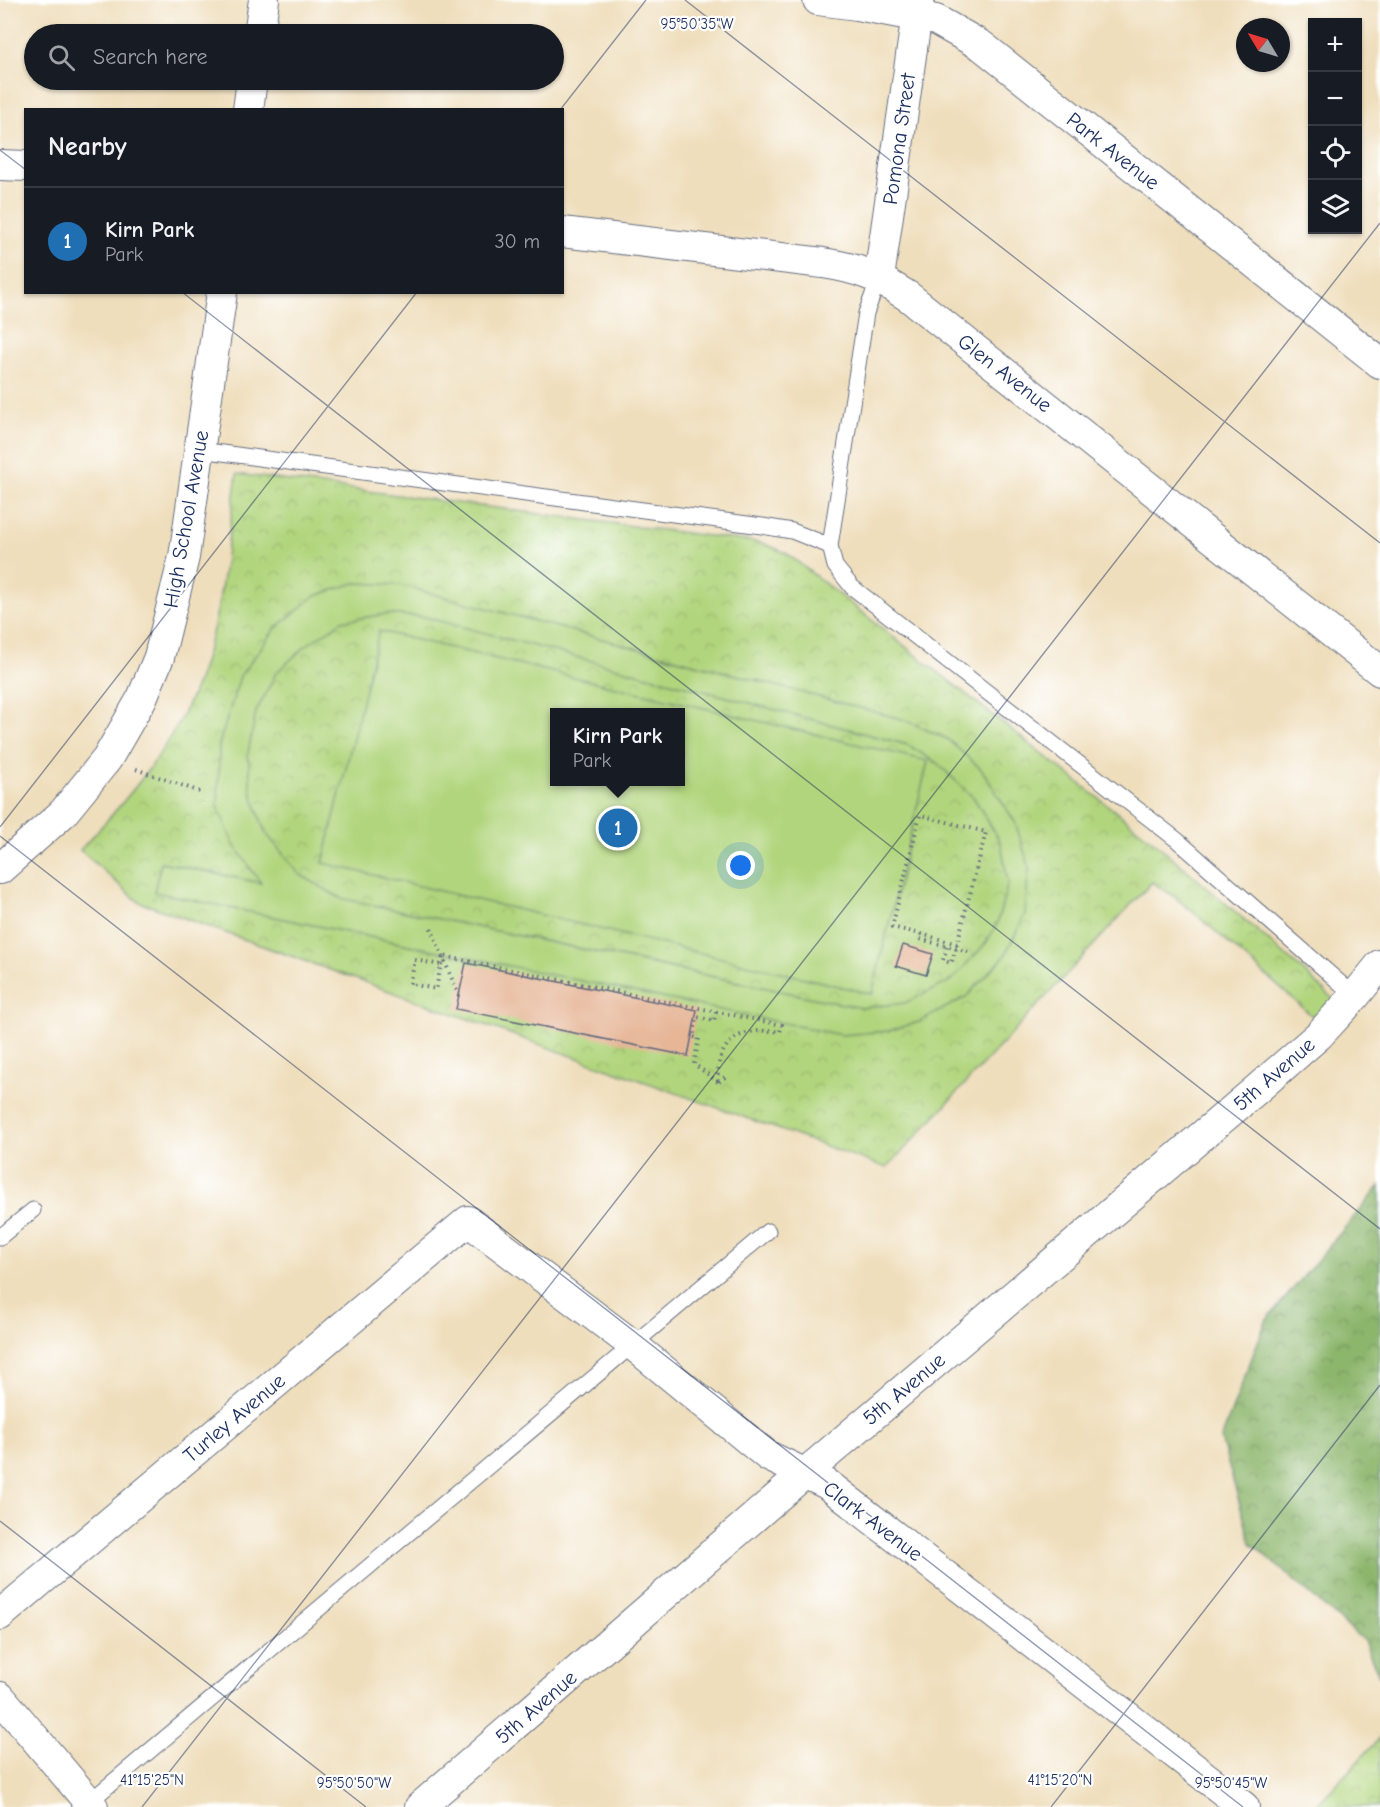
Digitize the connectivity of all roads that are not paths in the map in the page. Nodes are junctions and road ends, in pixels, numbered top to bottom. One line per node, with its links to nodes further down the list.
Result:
1 (264, 0): 4 (street)
2 (818, 0): 3 (street, Park Avenue)
3 (918, 8): 10 (street, Pomona Street); 12 (street, Park Avenue)
4 (260, 24)
5 (251, 90): 6 (street)
6 (248, 108)
7 (0, 165): 8 (street)
8 (24, 166)
9 (564, 232): 10 (street, Glen Avenue)
10 (879, 278): 14 (lane); 15 (street, Glen Avenue)
11 (222, 294): 13 (street, High School Avenue)
12 (1380, 363)
13 (200, 450): 14 (lane); 16 (street, High School Avenue)
14 (830, 546): 18 (lane)
15 (1380, 671)
16 (0, 869)
17 (1380, 965): 18 (street, 5th Avenue)
18 (1355, 996): 24 (street, 5th Avenue)
19 (33, 1210): 22 (lane)
20 (468, 1221): 23 (street, Clark Avenue); 25 (street, Turley Avenue)
21 (768, 1231): 23 (lane)
22 (0, 1237)
23 (633, 1345): 24 (street, Clark Avenue); 27 (lane)
24 (804, 1474): 28 (street, 5th Avenue); 29 (street, Clark Avenue)
25 (0, 1615)
26 (0, 1697): 27 (street)
27 (91, 1804)
28 (420, 1807)
29 (1244, 1807)

